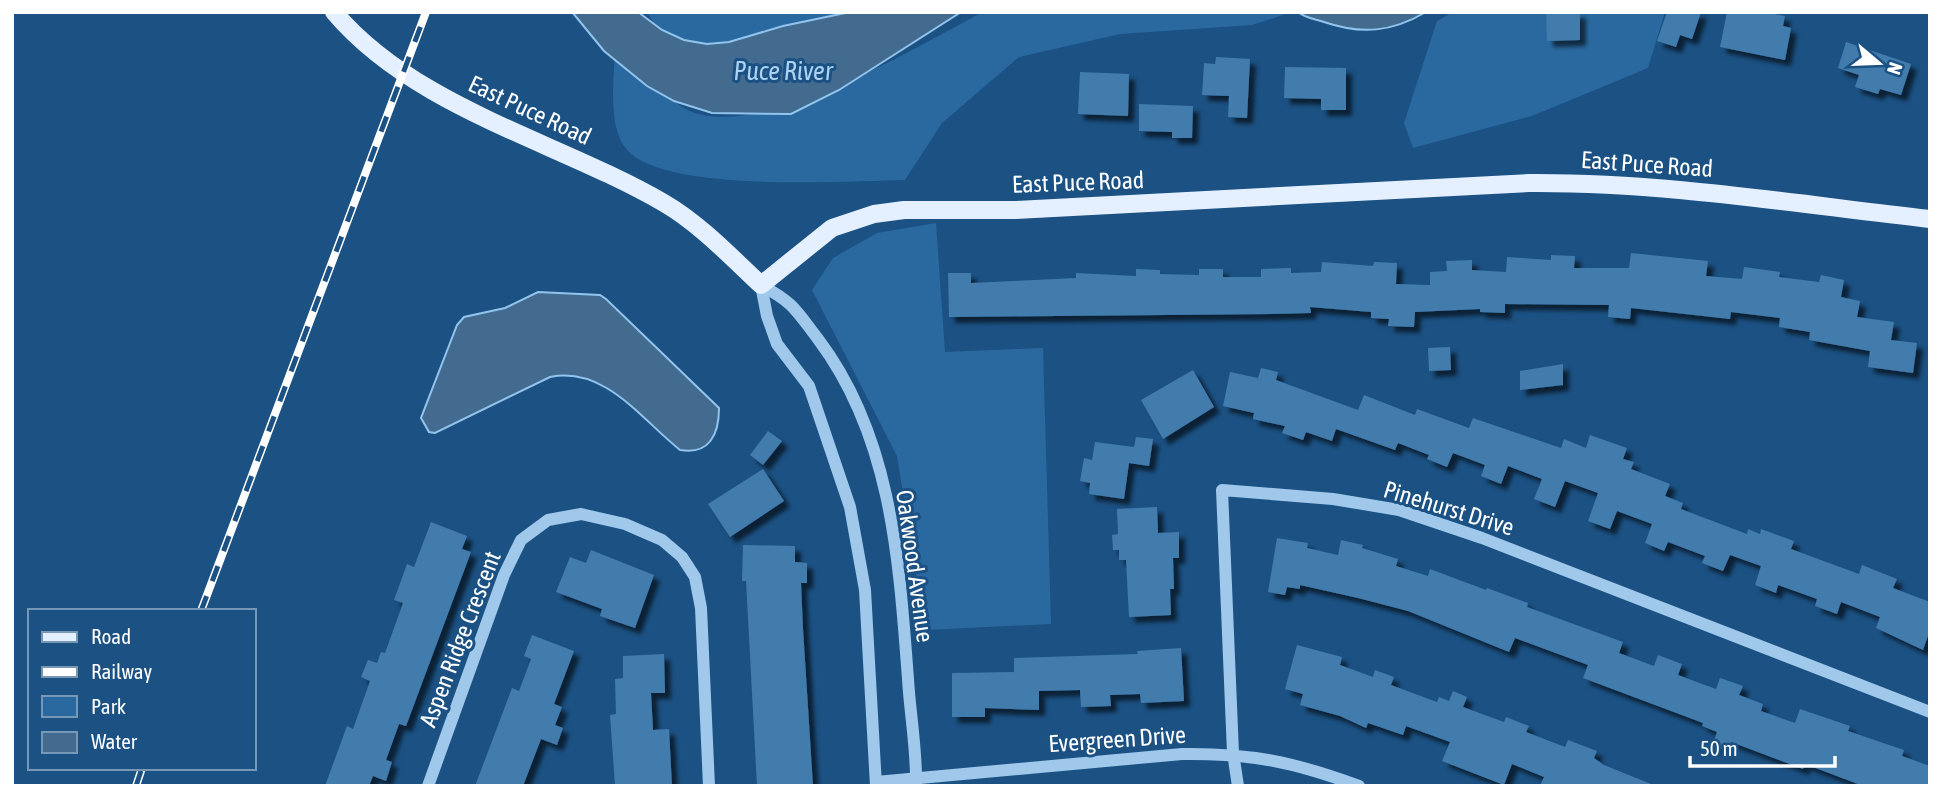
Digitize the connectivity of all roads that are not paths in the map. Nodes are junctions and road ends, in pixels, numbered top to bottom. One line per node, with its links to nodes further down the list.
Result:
1 (334, 12): 3 (main road, East Puce Road)
2 (1930, 219): 3 (main road, East Puce Road)
3 (761, 285): 6 (street, Oakwood Avenue); 7 (street)
4 (1930, 712): 5 (street, Pinehurst Drive)
5 (1233, 753): 6 (street, Evergreen Drive); 10 (street, Pinehurst Drive); 11 (street, Evergreen Drive)
6 (916, 781): 7 (street, Evergreen Drive)
7 (876, 784)
8 (428, 786): 9 (street, Aspen Ridge Crescent)
9 (709, 786)
10 (1238, 786)
11 (1359, 786)

